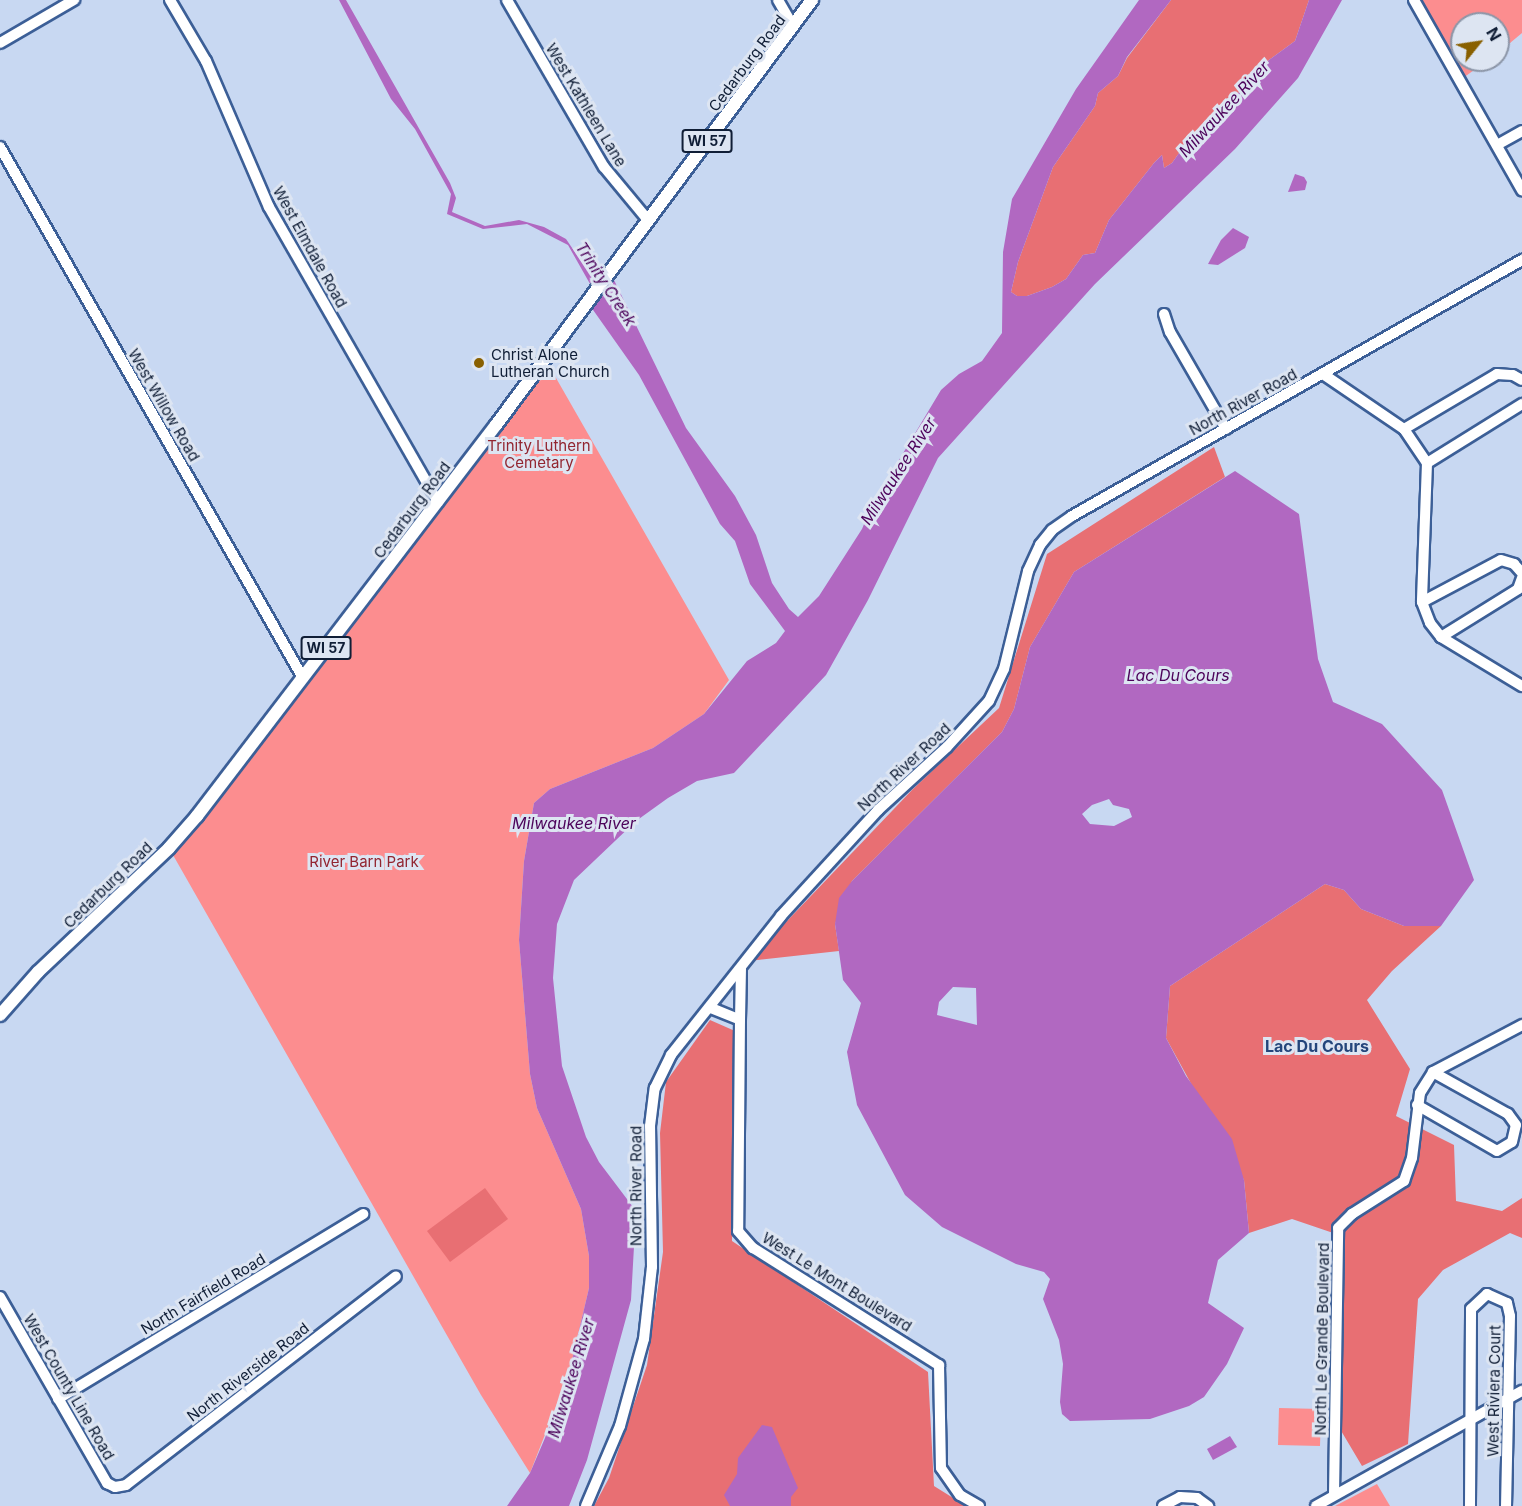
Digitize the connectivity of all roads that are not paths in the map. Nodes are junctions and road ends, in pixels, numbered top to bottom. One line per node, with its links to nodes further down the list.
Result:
1 (74, 0): 8 (street)
2 (170, 0): 22 (street, West Elmdale Road)
3 (507, 0): 13 (street, West Kathleen Lane)
4 (778, 0): 7 (street)
5 (812, 0): 7 (main road, Cedarburg Road / WI 57)
6 (1414, 0): 10 (street)
7 (793, 26): 13 (main road, Cedarburg Road / WI 57)
8 (0, 43)
9 (1522, 131): 10 (street)
10 (1497, 145): 12 (street)
11 (0, 147): 26 (street, West Willow Road)
12 (1522, 190)
13 (648, 220): 22 (main road, Cedarburg Road / WI 57)
14 (1522, 260): 16 (street, North River Road)
15 (1164, 314): 19 (street)
16 (1323, 374): 19 (street, North River Road); 20 (street)
17 (1522, 380): 20 (street)
18 (1522, 404): 21 (street)
19 (1226, 429): 28 (street, North River Road)
20 (1404, 429): 21 (street)
21 (1427, 462): 24 (street)
22 (438, 502): 26 (main road, Cedarburg Road / WI 57)
23 (1522, 575): 24 (street); 25 (street)
24 (1422, 602): 25 (street)
25 (1442, 637): 27 (street)
26 (303, 678): 30 (main road, Cedarburg Road / WI 57)
27 (1522, 686)
28 (741, 969): 29 (street, North River Road); 31 (street, West Le Mont Boulevard)
29 (711, 1008): 31 (street); 44 (street, North River Road)
30 (1, 1010)
31 (740, 1020): 45 (street, West Le Mont Boulevard)
32 (1522, 1025): 33 (street)
33 (1433, 1072): 34 (street, North Le Grande Boulevard); 34 (street)
34 (1417, 1105): 43 (street, North Le Grande Boulevard)
35 (363, 1214): 40 (street, North Fairfield Road)
36 (396, 1276): 42 (street, North Riverside Road)
37 (0, 1297): 40 (street, West County Line Road)
38 (1522, 1391): 39 (street)
39 (1509, 1398): 41 (street); 41 (street, West Riviera Court); 50 (street, West Riviera Court)
40 (58, 1399): 42 (street, West County Line Road)
41 (1470, 1421): 43 (street); 49 (street, West Riviera Court)
42 (115, 1487)
43 (1334, 1495): 48 (street)
44 (586, 1506)
45 (979, 1506)
46 (1163, 1506): 47 (street)
47 (1208, 1506)
48 (1316, 1506)
49 (1470, 1506)
50 (1506, 1506)

